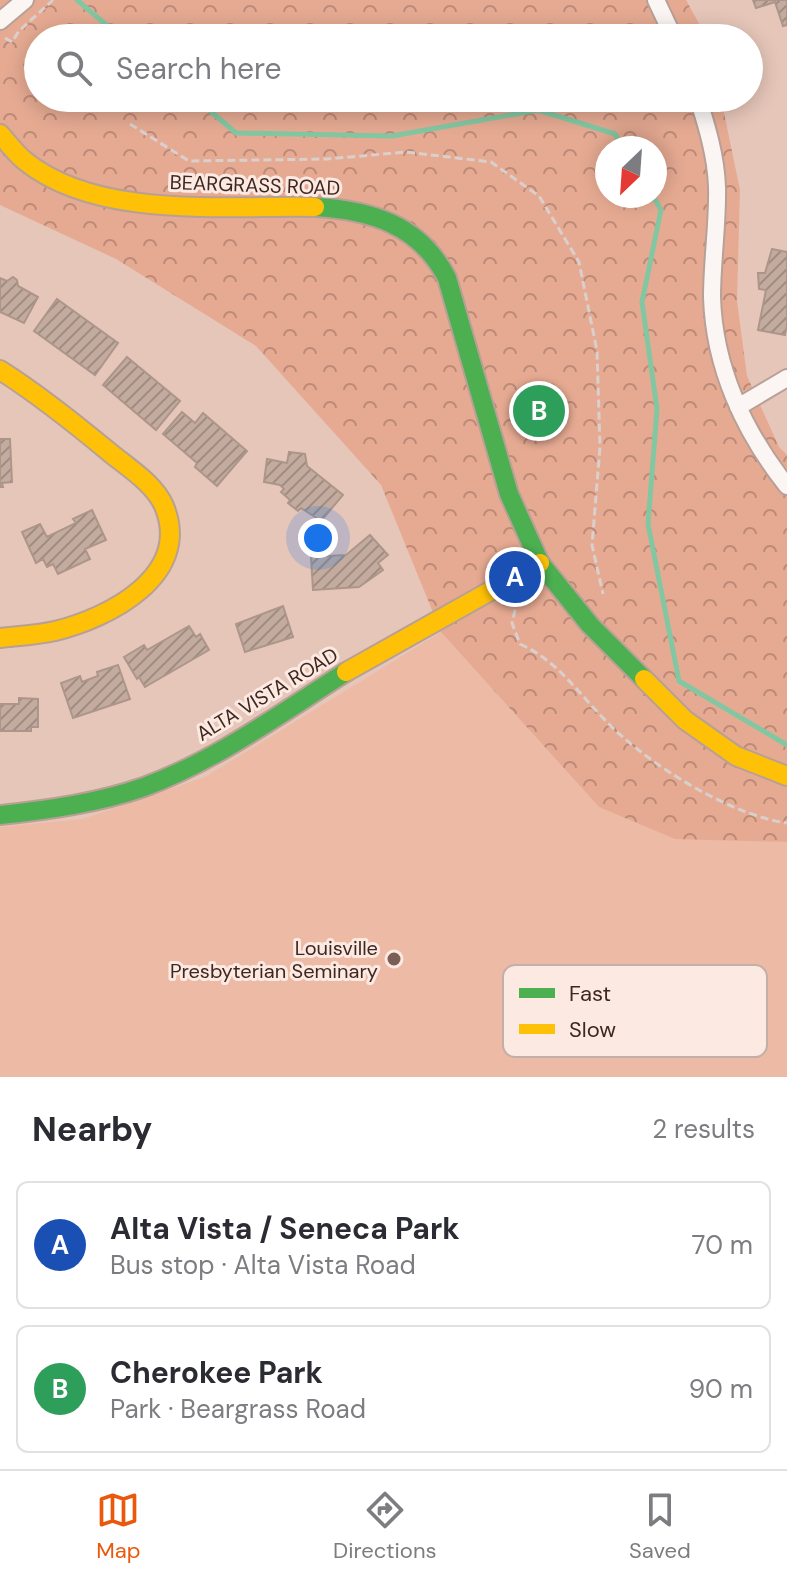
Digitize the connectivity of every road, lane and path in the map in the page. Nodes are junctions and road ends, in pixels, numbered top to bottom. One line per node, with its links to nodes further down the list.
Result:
1 (25, 0): 3 (street)
2 (656, 0): 4 (street)
3 (3, 19)
4 (667, 24)
5 (19, 31): 6 (path)
6 (12, 42)
7 (702, 112): 11 (street)
8 (0, 134): 13 (street, BEARGRASS ROAD)
9 (0, 370): 15 (street)
10 (787, 378): 11 (street)
11 (738, 407): 12 (street)
12 (787, 486)
13 (540, 563): 16 (street, BEARGRASS ROAD); 17 (street, ALTA VISTA ROAD)
14 (520, 590): 18 (path)
15 (0, 638)
16 (787, 776)
17 (0, 815)
18 (787, 823)

